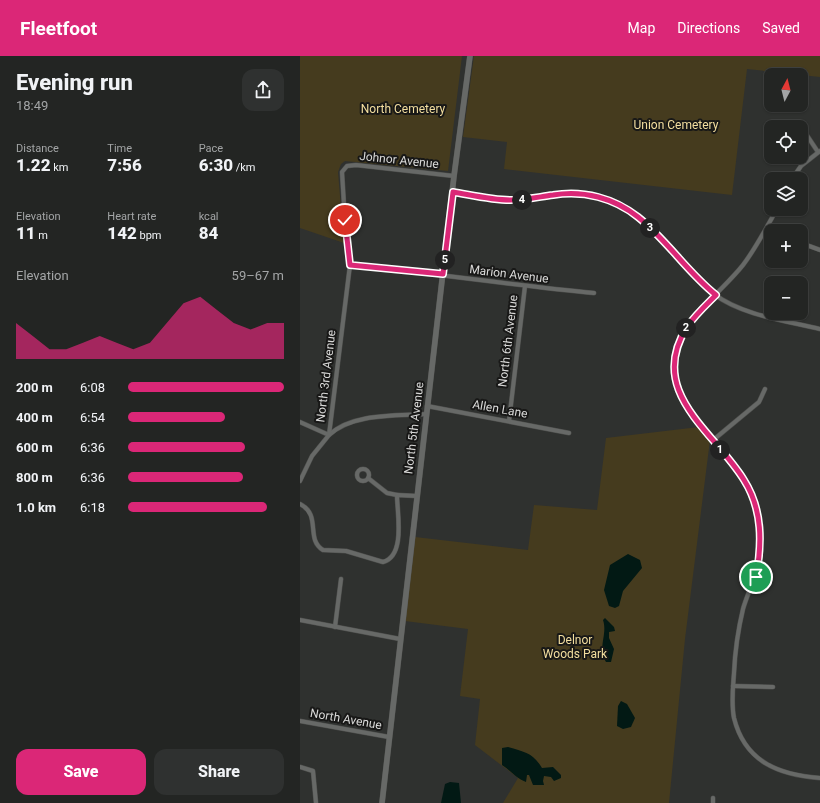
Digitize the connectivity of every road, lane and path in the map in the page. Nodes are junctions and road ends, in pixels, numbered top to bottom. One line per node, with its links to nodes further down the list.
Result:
1 (470, 56): 5 (main road, North 5th Avenue)
2 (808, 136): 3 (street)
3 (819, 152): 4 (street)
4 (797, 172)
5 (454, 176): 6 (main road, North 5th Avenue); 10 (street, Johnor Avenue)
6 (453, 192): 11 (main road, North 5th Avenue); 14 (street)
7 (764, 231): 14 (street)
8 (808, 246): 9 (street)
9 (820, 250)
10 (350, 265): 11 (street, Marion Avenue); 22 (street, North 3rd Avenue)
11 (443, 274): 12 (street, Marion Avenue); 17 (main road, North 5th Avenue)
12 (525, 286): 13 (street, Marion Avenue); 19 (street, North 6th Avenue)
13 (594, 293)
14 (716, 295): 15 (street); 23 (street)
15 (820, 329)
16 (765, 389): 23 (street)
17 (427, 406): 18 (main road, North 5th Avenue); 19 (street, Allen Lane)
18 (426, 414): 22 (street); 27 (main road, North 5th Avenue)
19 (509, 421): 21 (street, Allen Lane)
20 (300, 422): 22 (street)
21 (569, 432)
22 (329, 435): 25 (street, North 3rd Avenue)
23 (712, 441): 33 (street)
24 (368, 478): 26 (street)
25 (300, 481)
26 (397, 495): 27 (street); 28 (street)
27 (417, 496): 32 (main road, North 5th Avenue)
28 (300, 504)
29 (341, 579): 31 (street)
30 (300, 620): 31 (street)
31 (335, 627): 32 (street)
32 (400, 639): 36 (main road, North 5th Avenue)
33 (733, 686): 34 (street); 38 (street)
34 (773, 687)
35 (300, 721): 36 (street, North Avenue)
36 (389, 737): 41 (main road, North 5th Avenue)
37 (300, 767): 40 (street)
38 (820, 778)
39 (713, 798): 42 (street)
40 (316, 803)
41 (382, 803)
42 (713, 803)

